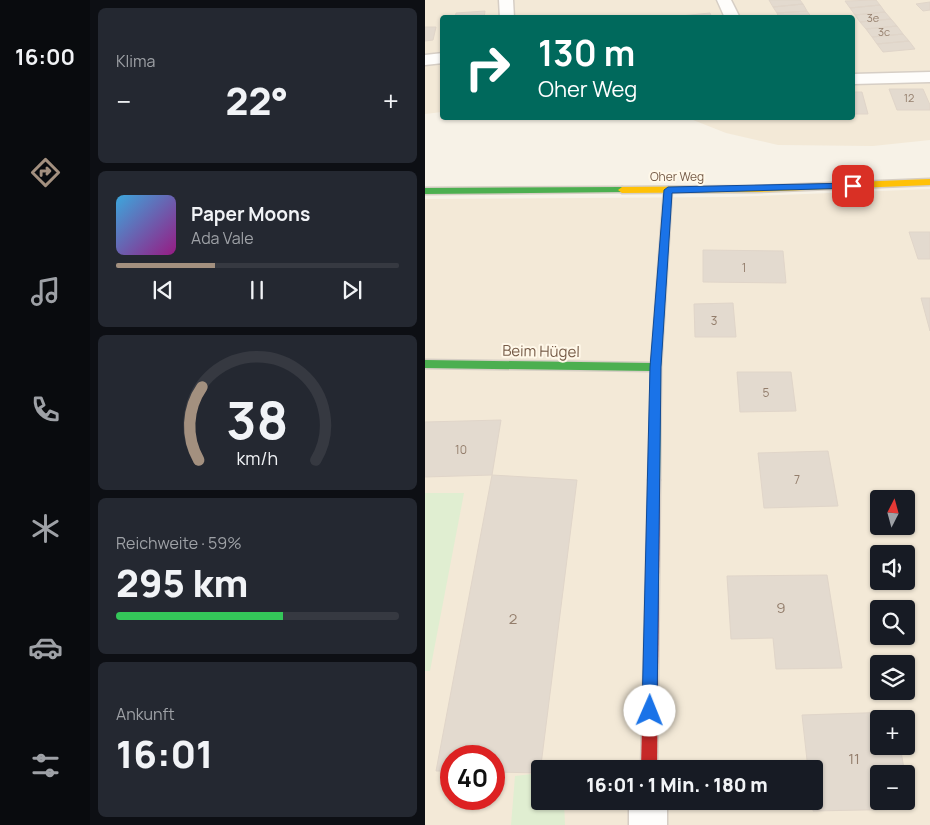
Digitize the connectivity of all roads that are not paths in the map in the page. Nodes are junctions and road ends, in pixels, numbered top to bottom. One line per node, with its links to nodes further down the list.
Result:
1 (506, 0): 3 (street)
2 (724, 0): 4 (street)
3 (507, 15)
4 (732, 15)
5 (440, 58): 6 (street)
6 (425, 60)
7 (930, 77): 8 (street)
8 (855, 79)
9 (930, 182): 10 (street, Oher Weg)
10 (668, 190): 11 (street, Oher Weg); 13 (street)
11 (425, 191)
12 (425, 364): 13 (street, Beim Hügel)
13 (656, 367): 14 (street)
14 (649, 760)
15 (648, 810): 16 (street)
16 (648, 825)

